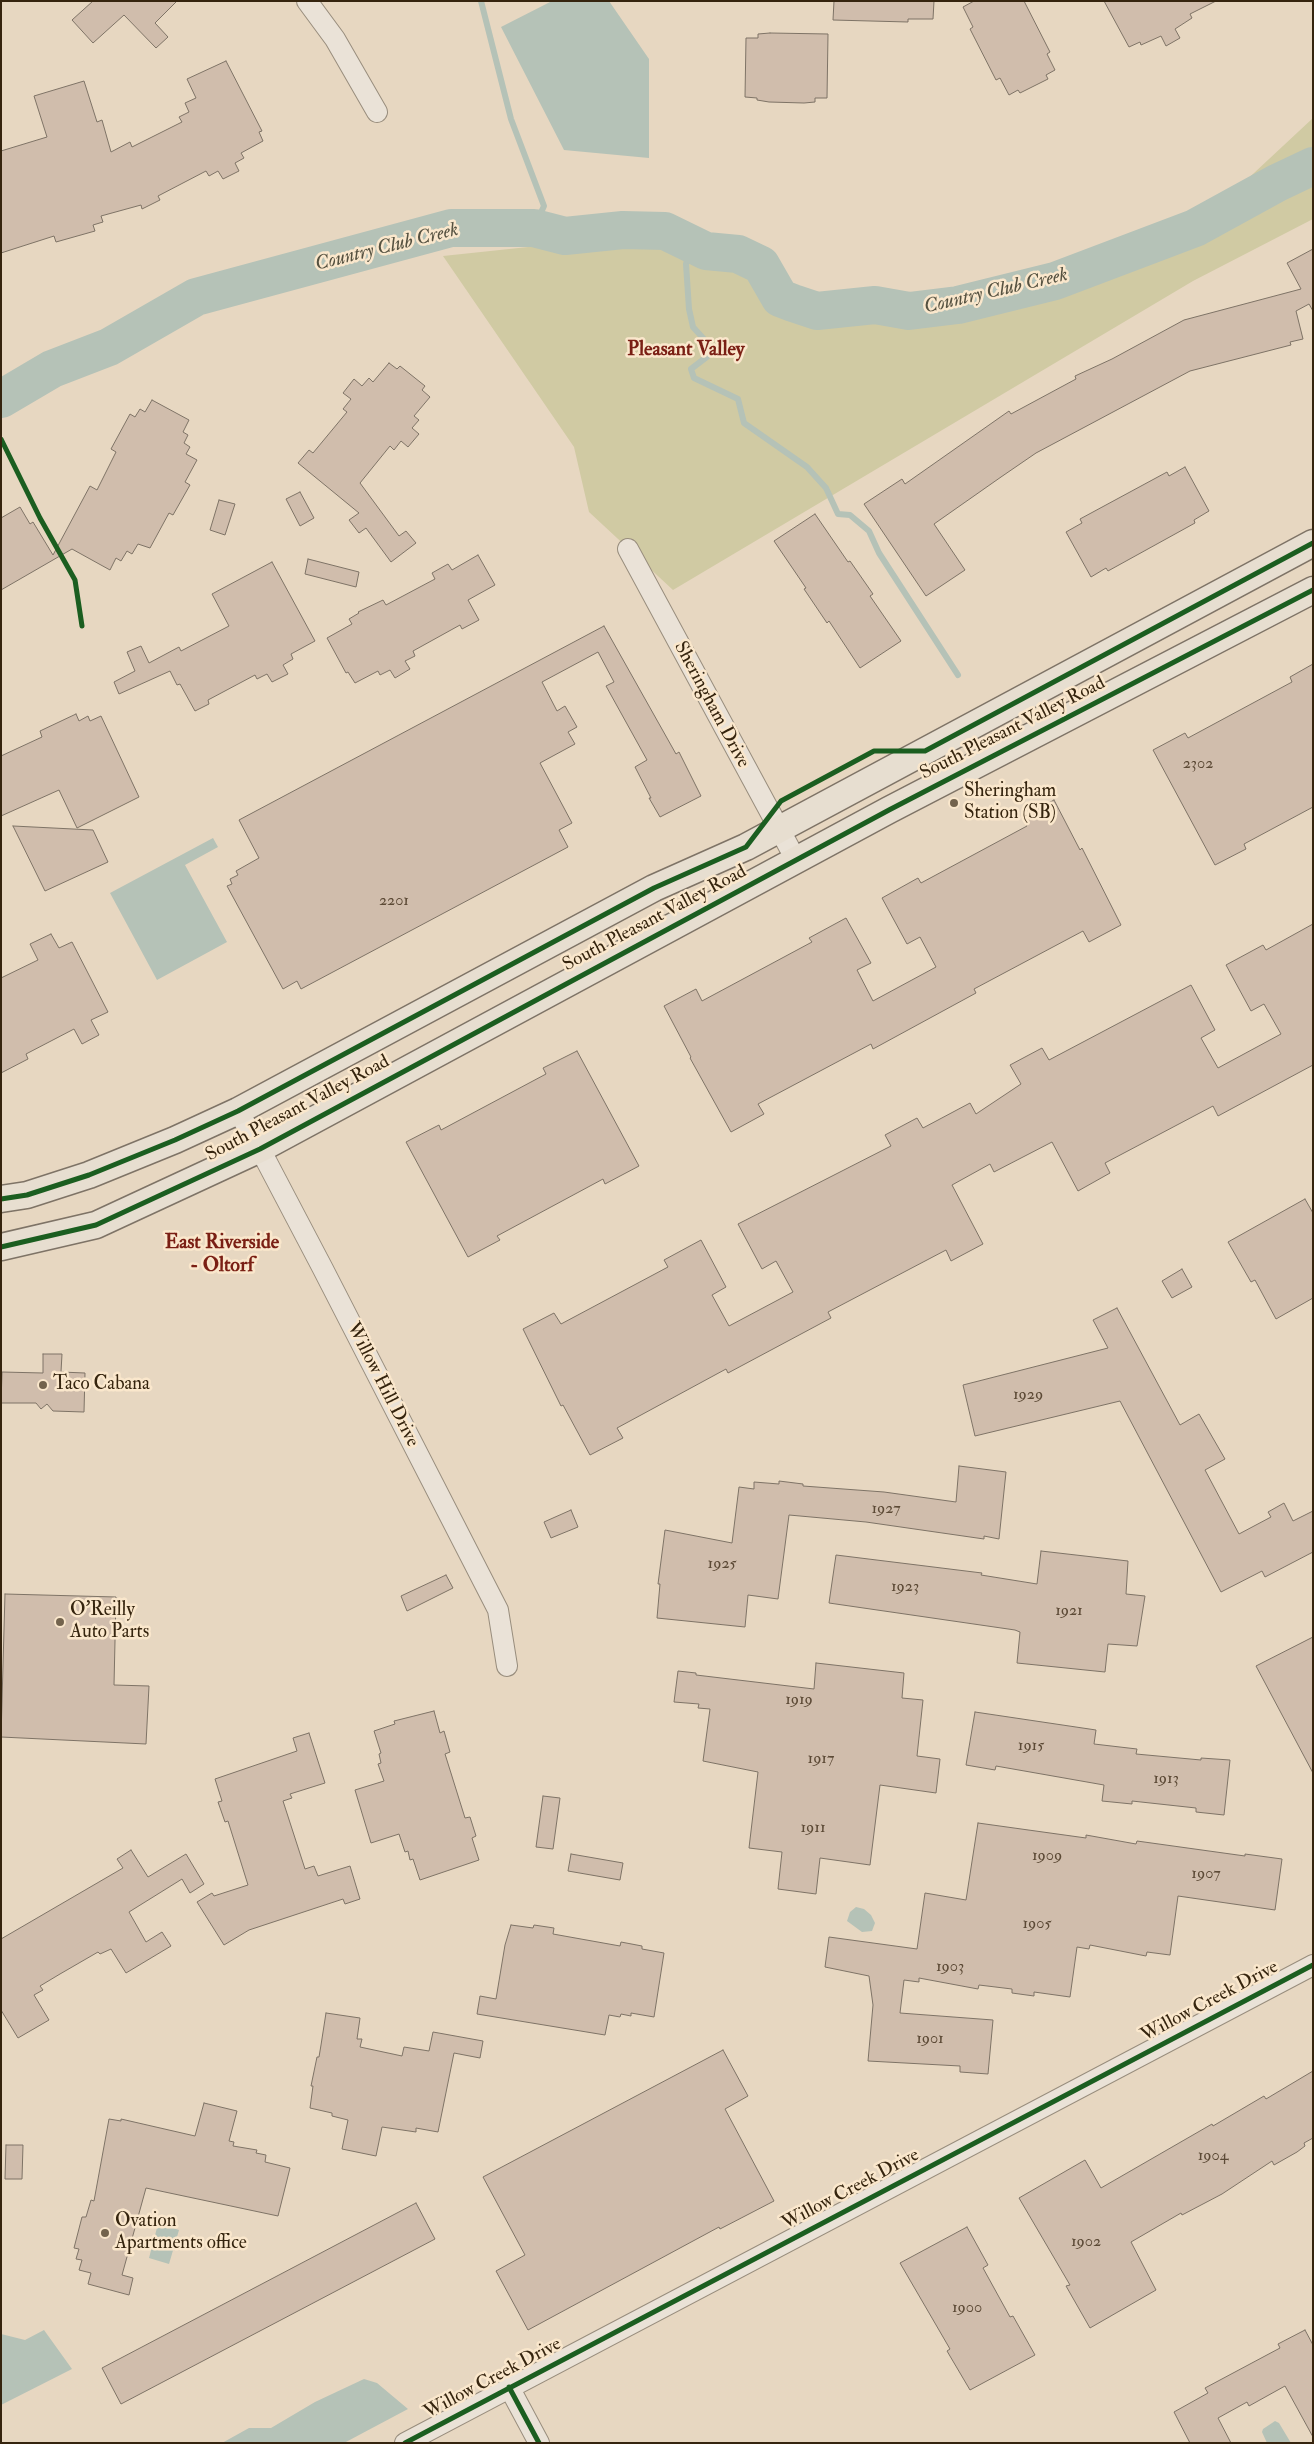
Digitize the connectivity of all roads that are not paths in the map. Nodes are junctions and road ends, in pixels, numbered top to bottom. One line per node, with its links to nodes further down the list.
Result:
1 (307, 1): 2 (street)
2 (377, 112)
3 (1313, 542): 6 (main road, South Pleasant Valley Road)
4 (628, 549): 8 (street, Sheringham Drive)
5 (1313, 590): 7 (main road, South Pleasant Valley Road)
6 (1047, 684): 7 (main road); 8 (main road, South Pleasant Valley Road)
7 (1067, 718): 9 (main road, South Pleasant Valley Road)
8 (779, 829): 9 (street, Sheringham Drive); 10 (main road, South Pleasant Valley Road)
9 (796, 860): 11 (main road, South Pleasant Valley Road)
10 (238, 1111): 11 (street, Willow Hill Drive); 12 (main road, South Pleasant Valley Road)
11 (260, 1149): 13 (main road, South Pleasant Valley Road); 14 (street, Willow Hill Drive)
12 (1, 1199)
13 (1, 1247)
14 (507, 1666)
15 (1313, 1965): 16 (street, Willow Creek Drive)
16 (509, 2387): 17 (street, Willow Creek Drive); 18 (street)
17 (405, 2443)
18 (538, 2443)

